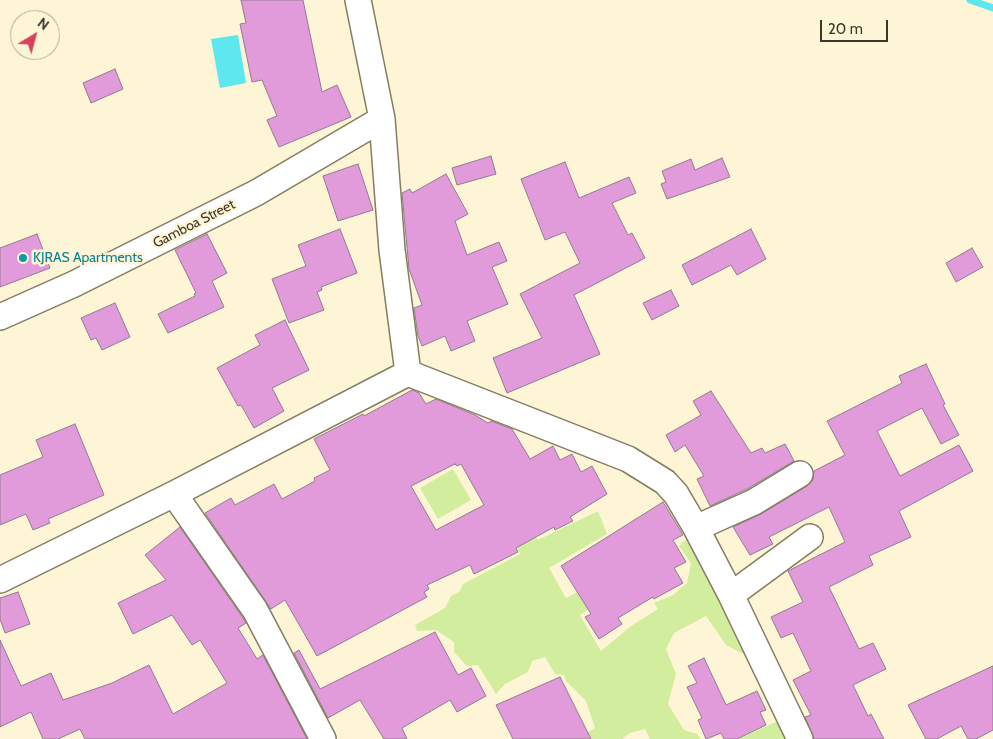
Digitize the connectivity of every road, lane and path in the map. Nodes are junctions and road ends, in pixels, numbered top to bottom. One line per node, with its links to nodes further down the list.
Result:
1 (358, 0): 2 (street)
2 (382, 119): 3 (street, Gamboa Street); 4 (street)
3 (0, 317)
4 (408, 373): 6 (street); 7 (street)
5 (800, 474): 7 (street)
6 (174, 494): 9 (street); 11 (street)
7 (696, 528): 10 (street)
8 (810, 537): 10 (street)
9 (0, 580)
10 (731, 595): 12 (street)
11 (323, 739)
12 (800, 739)

